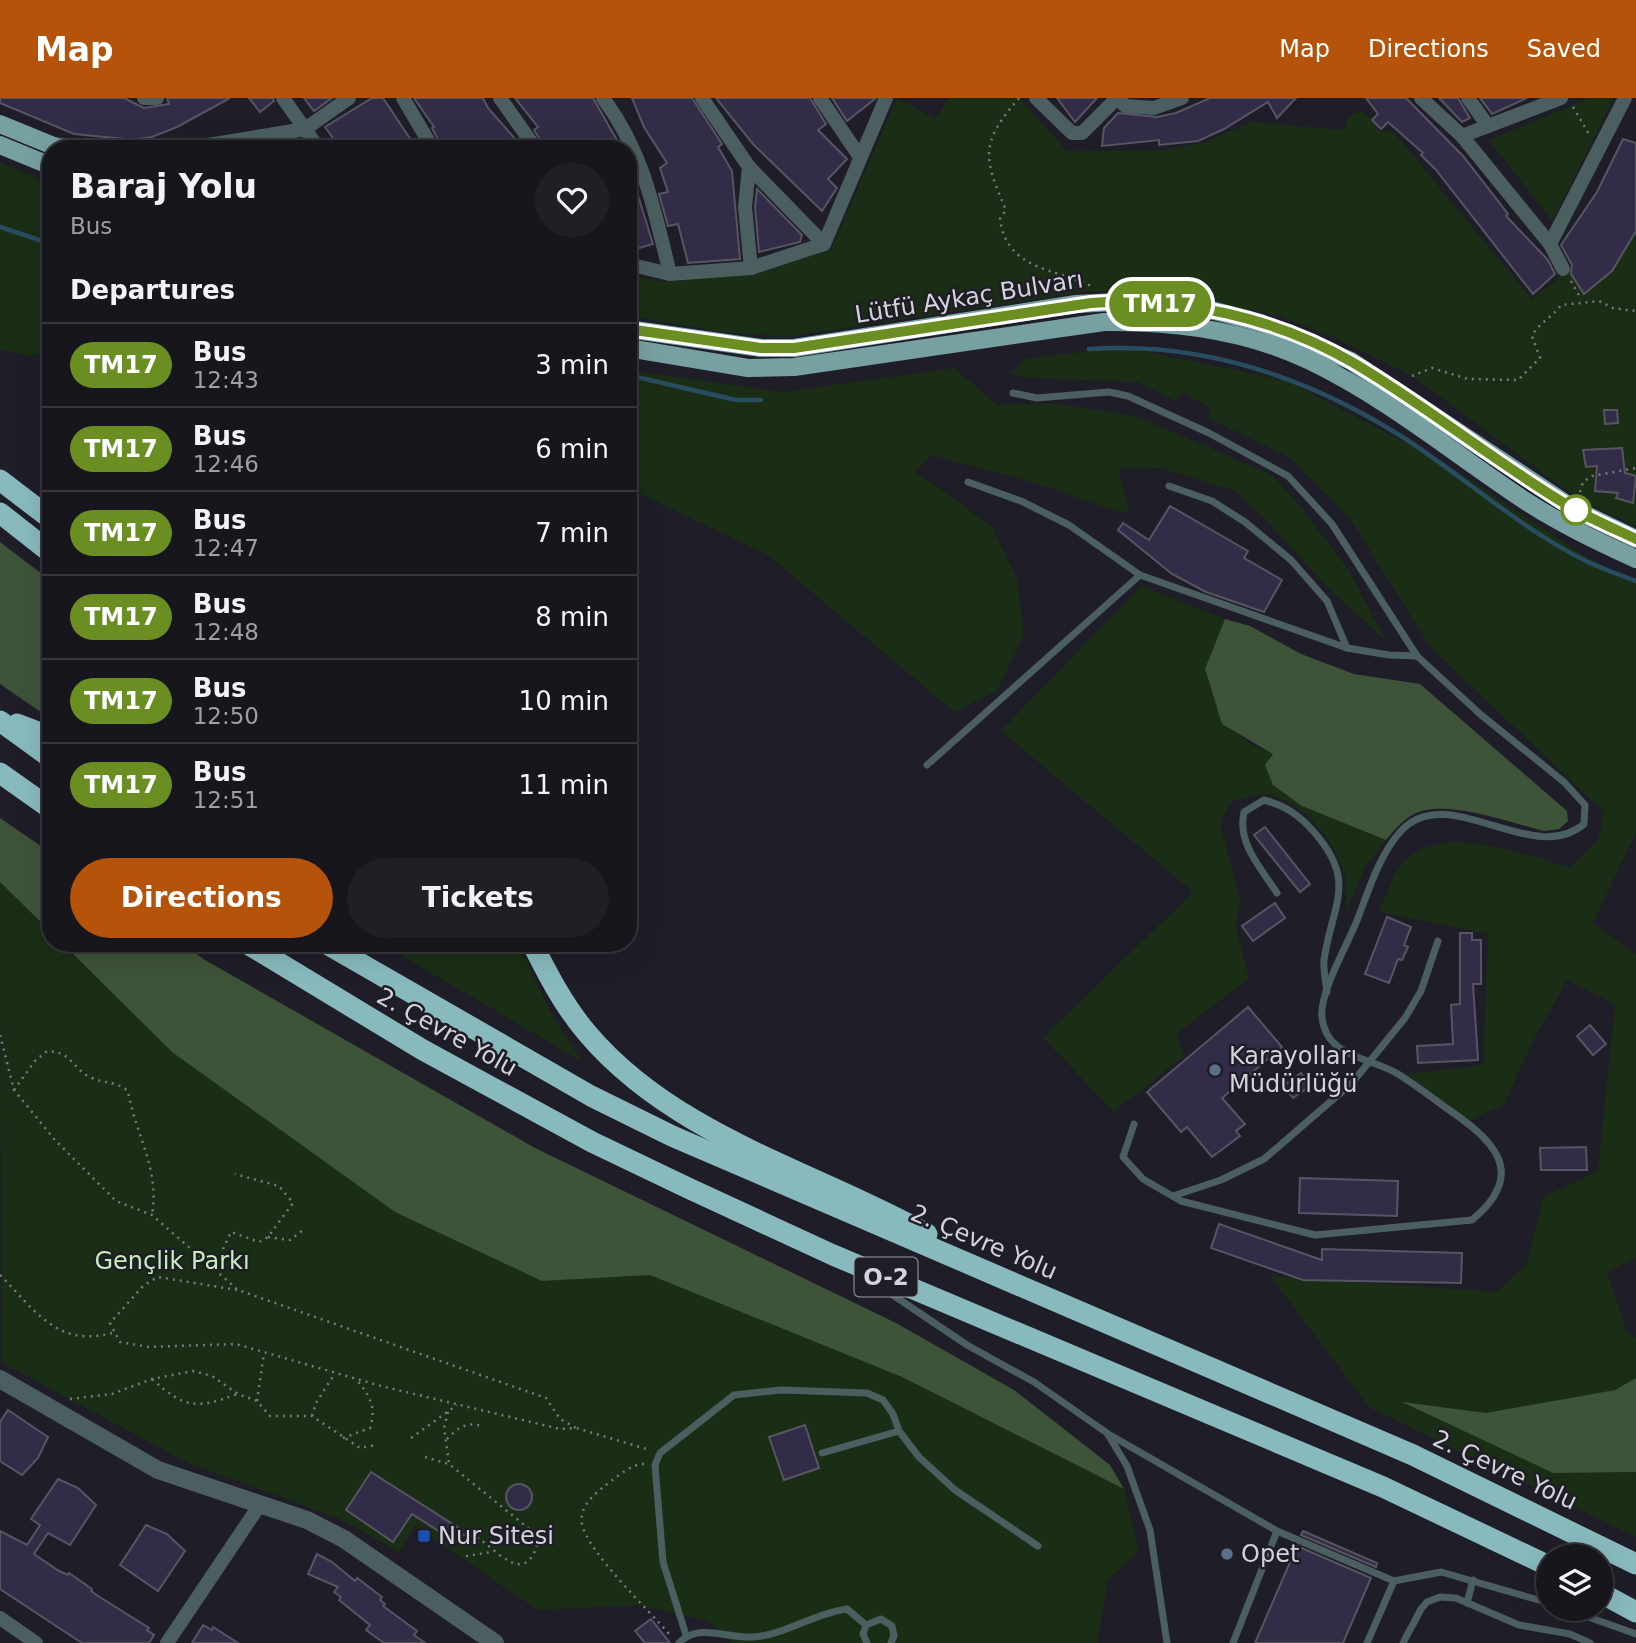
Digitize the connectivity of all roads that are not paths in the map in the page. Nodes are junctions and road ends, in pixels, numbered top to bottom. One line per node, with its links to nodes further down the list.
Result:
1 (144, 98): 2 (street)
2 (157, 98)
3 (283, 98): 20 (street)
4 (349, 98): 20 (street)
5 (403, 98): 24 (street)
6 (500, 98): 25 (street)
7 (603, 98): 26 (street)
8 (702, 98): 32 (street)
9 (820, 98): 30 (street)
10 (886, 98): 30 (street)
11 (1035, 98): 12 (street)
12 (1118, 98): 13 (street)
13 (1182, 98)
14 (1421, 98): 21 (street)
15 (1468, 98): 19 (street)
16 (1562, 98): 19 (street)
17 (1625, 98): 34 (street)
18 (0, 124): 27 (main road)
19 (1488, 126): 21 (street)
20 (305, 129): 22 (street); 23 (street)
21 (1462, 136): 34 (street)
22 (238, 140)
23 (313, 140)
24 (428, 140)
25 (530, 140)
26 (630, 140)
27 (42, 141)
28 (0, 145): 31 (main road)
29 (637, 156): 38 (street)
30 (860, 157): 33 (street)
31 (42, 162)
32 (749, 167): 33 (street); 36 (street)
33 (824, 244): 36 (street)
34 (1550, 244): 37 (street)
35 (637, 266): 38 (street)
36 (751, 268): 38 (street)
37 (1563, 270)
38 (670, 274)
39 (967, 321): 40 (main road, Lütfü Aykaç Bulvarı); 41 (main road); 42 (main road); 50 (main road, Lütfü Aykaç Bulvarı)
40 (637, 330)
41 (977, 342): 42 (main road, Lütfü Aykaç Bulvarı); 52 (main road, Lütfü Aykaç Bulvarı)
42 (958, 344): 43 (main road, Lütfü Aykaç Bulvarı)
43 (637, 350)
44 (1013, 393): 55 (lane)
45 (0, 480): 48 (highway)
46 (968, 482): 53 (lane)
47 (1169, 486): 54 (lane)
48 (42, 512)
49 (0, 513): 51 (highway)
50 (1636, 539)
51 (42, 546)
52 (1636, 559)
53 (1140, 575): 54 (lane); 59 (lane)
54 (1347, 648): 55 (lane)
55 (1417, 656): 69 (lane)
56 (0, 719): 57 (highway); 58 (highway)
57 (42, 734)
58 (42, 751)
59 (927, 765)
60 (0, 773): 62 (highway)
61 (0, 785): 63 (highway)
62 (42, 803)
63 (42, 806)
64 (1277, 893): 69 (lane)
65 (1438, 941): 70 (lane)
66 (261, 952): 73 (highway, 2. Çevre Yolu / O-2)
67 (342, 952): 74 (highway, 2. Çevre Yolu / O-2)
68 (537, 952): 74 (highway)
69 (1327, 993): 70 (lane)
70 (1370, 1063): 72 (lane); 72 (lane)
71 (1134, 1124): 72 (lane)
72 (1172, 1196)
73 (833, 1255): 77 (lane); 82 (highway, 2. Çevre Yolu / O-2)
74 (972, 1266): 83 (highway, 2. Çevre Yolu / O-2)
75 (0, 1380): 79 (street)
76 (899, 1431): 78 (lane); 81 (lane); 94 (lane)
77 (1107, 1433): 80 (lane); 101 (lane)
78 (822, 1453)
79 (259, 1506): 96 (street); 97 (street)
80 (1278, 1531): 85 (lane); 102 (lane)
81 (1038, 1546)
82 (1536, 1560)
83 (1636, 1564)
84 (1473, 1580): 85 (lane); 86 (lane); 88 (lane)
85 (1394, 1581): 103 (lane)
86 (1536, 1599)
87 (1613, 1600): 89 (highway)
88 (1467, 1603): 104 (lane); 105 (lane)
89 (1636, 1612)
90 (0, 1618): 95 (street)
91 (1600, 1621): 93 (lane)
92 (866, 1625): 94 (lane); 99 (lane); 100 (lane)
93 (1636, 1634)
94 (687, 1636): 98 (lane)
95 (36, 1643)
96 (167, 1643)
97 (495, 1643)
98 (678, 1643)
99 (867, 1643)
100 (891, 1643)
101 (1167, 1643)
102 (1233, 1643)
103 (1367, 1643)
104 (1403, 1643)
105 (1590, 1643)

